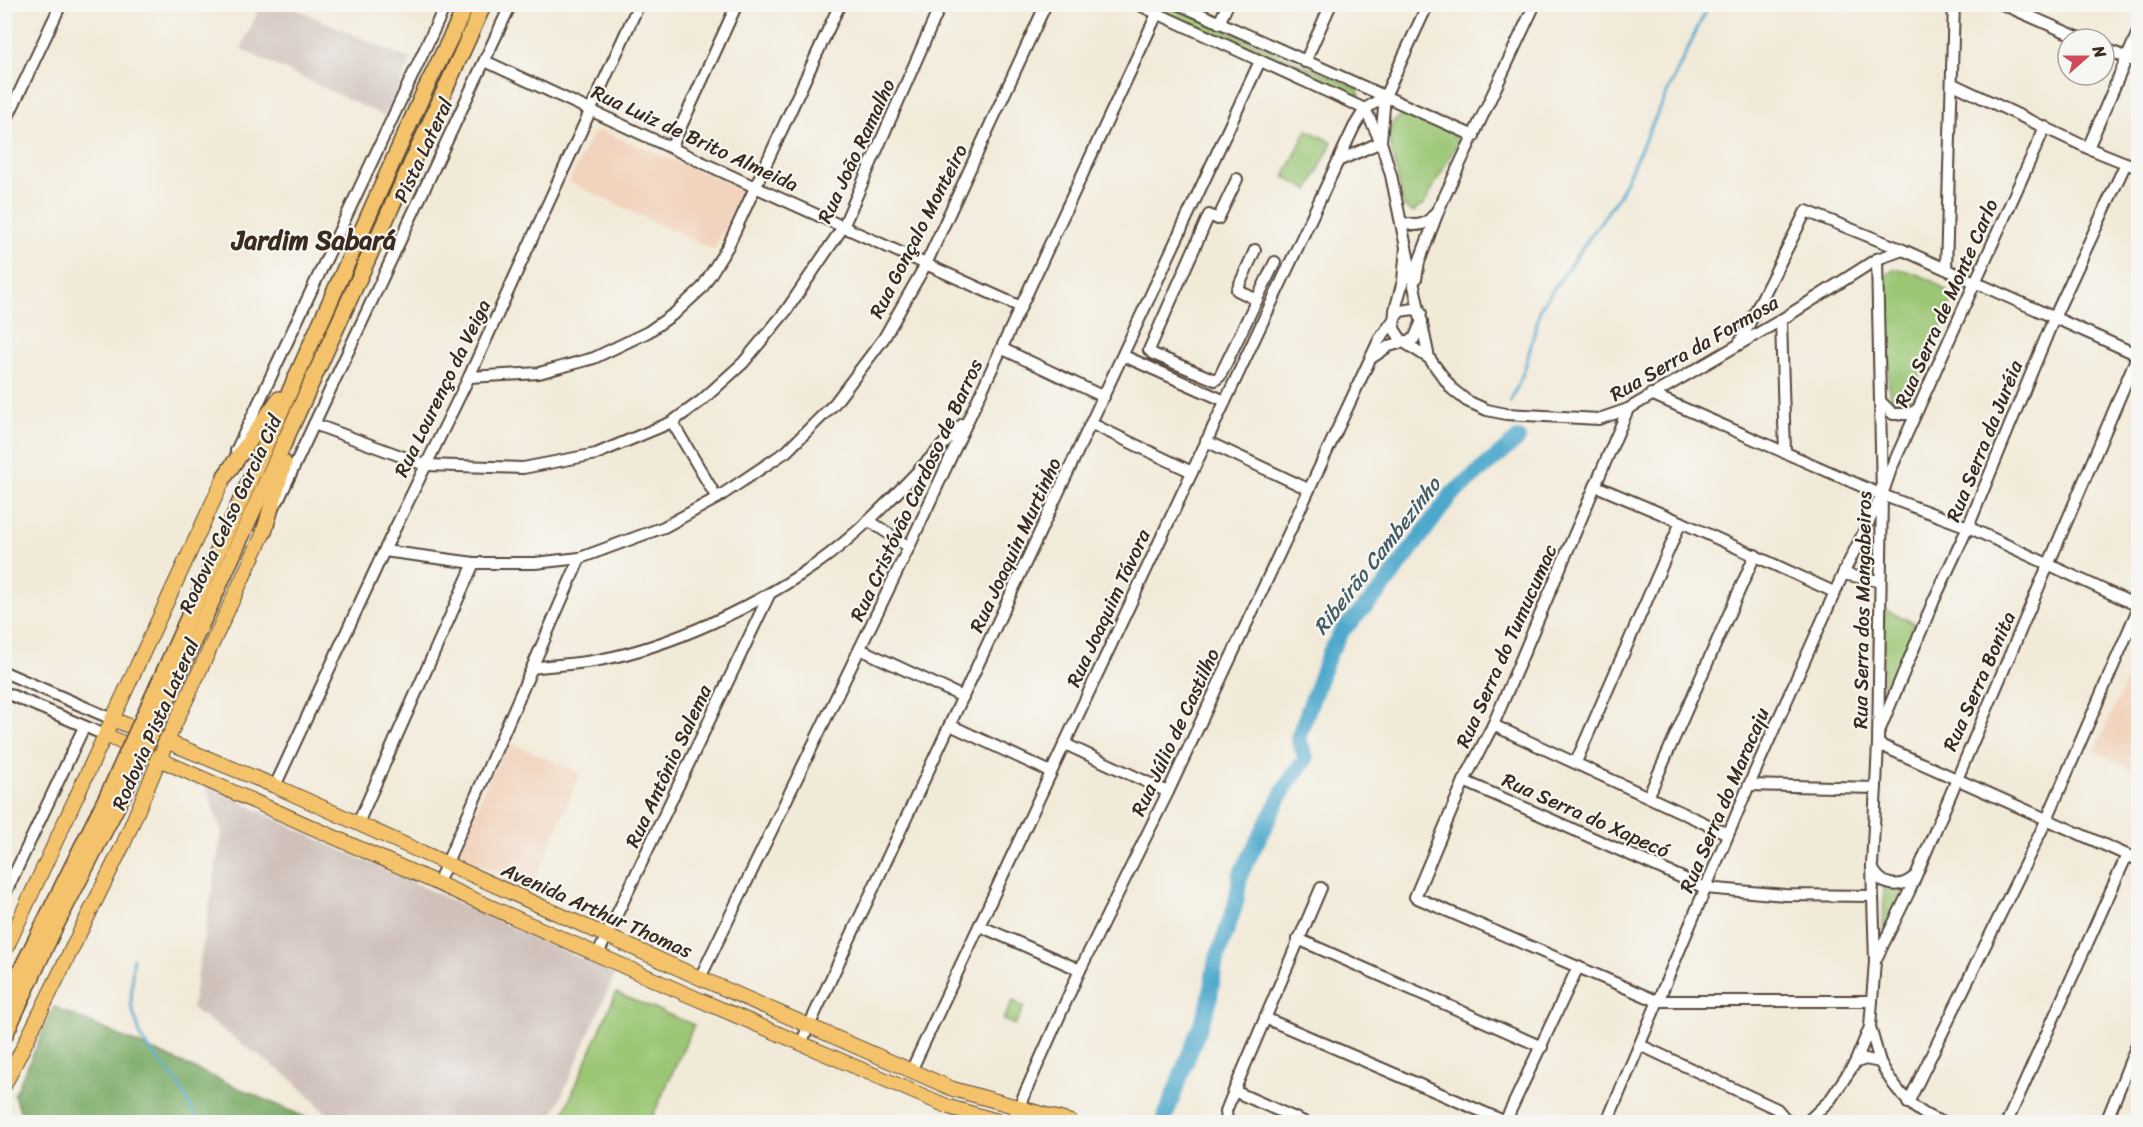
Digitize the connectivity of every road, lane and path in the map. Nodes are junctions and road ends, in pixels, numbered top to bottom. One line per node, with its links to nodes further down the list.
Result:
1 (61, 4): 33 (street)
2 (446, 4): 53 (street, Pista Lateral)
3 (467, 4): 72 (highway, Rodovia Celso Garcia Cid)
4 (484, 4): 83 (highway, Rodovia Celso Garcia Cid)
5 (511, 4): 25 (street, Pista Lateral)
6 (639, 4): 31 (street, Rua Lourenço da Veiga)
7 (737, 4): 37 (street)
8 (840, 4): 43 (street)
9 (941, 4): 46 (street, Rua João Ramalho)
10 (1046, 4): 52 (street, Rua Gonçalo Monteiro)
11 (1137, 4): 19 (street)
12 (1178, 4): 20 (street)
13 (1227, 4): 20 (street)
14 (1331, 4): 27 (street)
15 (1428, 4): 30 (street)
16 (1535, 4): 35 (street)
17 (1954, 4): 29 (street)
18 (2002, 4): 21 (street)
19 (1157, 14): 26 (street); 58 (street, Rua Cristóvão Cardoso de Barros)
20 (1219, 23): 27 (street)
21 (2056, 28)
22 (2139, 32): 24 (street)
23 (2116, 53): 24 (street)
24 (2126, 58): 28 (street); 38 (street)
25 (485, 61): 31 (street, Rua Luiz de Brito Almeida); 59 (street, Pista Lateral)
26 (1260, 61): 32 (street); 68 (street, Rua Joaquin Murtinho)
27 (1305, 62): 30 (street)
28 (2139, 63)
29 (1953, 84): 34 (street); 54 (street)
30 (1385, 96): 32 (street, Rua Joaquim Távora); 35 (street); 36 (street, Rua Serra da Formosa)
31 (591, 108): 37 (street, Rua Luiz de Brito Almeida); 73 (street, Rua Lourenço da Veiga)
32 (1365, 110): 36 (street, Rua Serra da Formosa); 39 (street, Rua Joaquim Távora)
33 (4, 124)
34 (2044, 127): 38 (street); 55 (street, Rua Serra de Monte Carlo)
35 (1474, 135): 44 (street)
36 (1381, 142): 39 (street); 45 (street, Rua Serra da Formosa)
37 (672, 146): 43 (street, Rua Luiz de Brito Almeida)
38 (2088, 148): 40 (street)
39 (1338, 161): 77 (street, Rua Joaquim Távora)
40 (2126, 162): 41 (street); 62 (street, Rua Serra da Juréia)
41 (2139, 168)
42 (1237, 179): 71 (street)
43 (755, 187): 46 (street, Rua Luiz de Brito Almeida); 73 (street)
44 (1441, 204): 45 (street); 56 (street)
45 (1401, 222): 47 (street, Rua Serra da Formosa)
46 (843, 227): 52 (street, Rua Luiz de Brito Almeida); 82 (street, Rua João Ramalho)
47 (1406, 247): 56 (street, Rua Serra da Formosa); 60 (street, Rua Serra da Formosa)
48 (1255, 250): 57 (street)
49 (1903, 250): 50 (street, Rua Serra da Formosa); 54 (street); 65 (street)
50 (1877, 259): 63 (street, Rua Serra da Formosa); 78 (street, Rua Serra dos Mangabeiros)
51 (1275, 262): 57 (street)
52 (926, 264): 58 (street, Rua Luiz de Brito Almeida); 94 (street, Rua Gonçalo Monteiro)
53 (324, 265): 90 (street, Rodovia Pista Lateral)
54 (1946, 269): 55 (street)
55 (1974, 282): 62 (street); 80 (street, Rua Serra de Monte Carlo)
56 (1414, 286): 61 (street, Rua Serra da Formosa)
57 (1257, 300): 71 (street)
58 (1021, 307): 66 (street, Rua Cristóvão Cardoso de Barros)
59 (367, 310): 84 (street, Rodovia Pista Lateral)
60 (1394, 317): 61 (street); 64 (street); 69 (street, Rua Júlio de Castilho)
61 (1421, 317): 64 (street); 70 (street, Rua Serra da Formosa)
62 (2054, 318): 67 (street); 97 (street, Rua Serra da Juréia)
63 (1781, 320): 65 (street, Rua Serra da Formosa); 87 (street)
64 (1405, 342): 69 (street); 70 (street, Rua Serra da Formosa)
65 (1740, 344): 75 (street, Rua Serra da Formosa)
66 (1003, 348): 76 (street); 81 (street, Rua Cristóvão Cardoso de Barros)
67 (2138, 355): 104 (street, Rua Serra Bonita)
68 (1124, 356): 74 (street); 76 (street, Rua Joaquin Murtinho)
69 (1372, 357): 92 (street, Rua Júlio de Castilho)
70 (1429, 358): 79 (street, Rua Serra da Formosa)
71 (1176, 364): 74 (street)
72 (298, 372): 90 (highway); 113 (highway, Rodovia Celso Garcia Cid)
73 (469, 377): 88 (street, Rua Lourenço da Veiga)
74 (1171, 377): 77 (street)
75 (1652, 394): 79 (street, Rua Serra da Formosa); 87 (street)
76 (1104, 397): 85 (street, Rua Joaquin Murtinho)
77 (1225, 401): 86 (street, Rua Joaquim Távora)
78 (1880, 401): 80 (street); 93 (street, Rua Serra dos Mangabeiros)
79 (1628, 409): 91 (street, Rua Serra do Tumucumac)
80 (1918, 409): 93 (street, Rua Serra de Monte Carlo)
81 (970, 418): 95 (street); 99 (street, Rua Cristóvão Cardoso de Barros)
82 (672, 422): 88 (street, Rua João Ramalho); 94 (street)
83 (296, 423): 98 (highway); 113 (highway, Rodovia Celso Garcia Cid)
84 (314, 424): 88 (street, Rua João Ramalho); 98 (street, Rodovia Pista Lateral)
85 (1092, 424): 89 (street); 115 (street, Rua Joaquin Murtinho)
86 (1206, 441): 89 (street, Rua Joaquim Távora); 92 (street)
87 (1785, 453): 93 (street)
88 (425, 465): 100 (street, Rua Lourenço da Veiga)
89 (1192, 472): 123 (street, Rua Joaquim Távora)
90 (225, 476): 116 (main road, Rodovia Pista Lateral)
91 (1596, 486): 96 (street); 118 (street, Rua Serra do Tumucumac)
92 (1308, 489): 133 (street, Rua Júlio de Castilho)
93 (1882, 495): 97 (street); 105 (street, Rua Serra do Maracaju); 106 (street, Rua Serra dos Mangabeiros)
94 (717, 498): 102 (street, Rua Gonçalo Monteiro)
95 (868, 520): 99 (street); 108 (street)
96 (1681, 522): 101 (street); 125 (street)
97 (1968, 527): 104 (street); 121 (street, Rua Serra da Juréia)
98 (264, 532): 122 (main road, Rodovia Pista Lateral)
99 (909, 547): 110 (street, Rua Cristóvão Cardoso de Barros)
100 (384, 551): 103 (street, Rua Gonçalo Monteiro); 130 (street, Rua Lourenço da Veiga)
101 (1755, 555): 107 (street); 134 (street)
102 (580, 558): 103 (street, Rua Gonçalo Monteiro); 111 (street)
103 (474, 563): 138 (street)
104 (2050, 567): 109 (street); 127 (street, Rua Serra Bonita)
105 (1842, 574): 106 (street); 107 (street, Rua Serra do Maracaju)
106 (1879, 581): 121 (street, Rua Serra dos Mangabeiros)
107 (1834, 592): 129 (street, Rua Serra do Maracaju)
108 (770, 593): 111 (street); 151 (street, Rua Antônio Salema)
109 (2139, 608): 137 (street)
110 (860, 649): 115 (street); 158 (street, Rua Cristóvão Cardoso de Barros)
111 (532, 668): 142 (street)
112 (4, 672): 116 (street)
113 (165, 688): 131 (highway, Rodovia Celso Garcia Cid, bridge)
114 (4, 692): 119 (street)
115 (963, 697): 117 (street, Rua Joaquin Murtinho)
116 (112, 719): 120 (main road, Rodovia Pista Lateral); 122 (main road, Avenida Arthur Thomas)
117 (950, 725): 126 (street); 163 (street, Rua Joaquin Murtinho)
118 (1493, 725): 125 (street); 128 (street, Rua Serra do Tumucumac)
119 (84, 727): 120 (street); 148 (street)
120 (105, 735): 124 (main road, Avenida Arthur Thomas); 153 (main road, Rodovia Pista Lateral)
121 (1877, 739): 127 (street); 132 (street, Rua Serra dos Mangabeiros)
122 (167, 741): 124 (main road, Rodovia Pista Lateral); 130 (main road, Avenida Arthur Thomas)
123 (1065, 744): 126 (street, Rua Joaquim Távora); 133 (street)
124 (159, 759): 136 (main road, Avenida Arthur Thomas); 173 (main road, Rodovia Pista Lateral)
125 (1576, 762): 134 (street)
126 (1051, 772): 150 (street, Rua Joaquim Távora)
127 (1956, 778): 137 (street); 144 (street, Rua Serra Bonita)
128 (1464, 781): 147 (street, Rua Serra do Xapecó); 156 (street, Rua Serra do Tumucumac)
129 (1749, 785): 132 (street); 139 (street, Rua Serra do Maracaju)
130 (274, 786): 135 (main road, Avenida Arthur Thomas)
131 (119, 788): 161 (highway, Rodovia Celso Garcia Cid); 165 (highway, Rodovia Celso Garcia Cid)
132 (1876, 788): 143 (street, Rua Serra dos Mangabeiros)
133 (1168, 792): 157 (street, Rua Júlio de Castilho)
134 (1649, 795): 139 (street)
135 (313, 803): 136 (main road); 138 (main road, Avenida Arthur Thomas)
136 (295, 819): 145 (main road, Avenida Arthur Thomas)
137 (2047, 819): 140 (street); 175 (street)
138 (358, 823): 142 (main road, Avenida Arthur Thomas)
139 (1728, 834): 147 (street, Rua Serra do Maracaju)
140 (2127, 855): 141 (street); 189 (street)
141 (2139, 860)
142 (446, 863): 145 (street); 151 (main road, Avenida Arthur Thomas)
143 (1872, 866): 144 (street); 149 (street, Rua Serra dos Mangabeiros)
144 (1915, 877): 155 (street, Rua Serra Bonita)
145 (438, 883): 154 (main road, Avenida Arthur Thomas)
146 (1321, 888): 152 (street)
147 (1706, 888): 149 (street, Rua Serra do Xapecó); 159 (street, Rua Serra do Maracaju)
148 (4, 896)
149 (1872, 896): 155 (street, Rua Serra dos Mangabeiros)
150 (980, 926): 157 (street); 172 (street, Rua Joaquim Távora)
151 (607, 936): 154 (street, Rua Antônio Salema); 158 (main road, Avenida Arthur Thomas)
152 (1298, 939): 162 (street); 169 (street)
153 (4, 953)
154 (598, 954): 167 (main road, Avenida Arthur Thomas)
155 (1875, 961): 160 (street, Rua Serra Bonita)
156 (1578, 968): 159 (street); 169 (street)
157 (1080, 970): 176 (street, Rua Júlio de Castilho)
158 (700, 978): 163 (main road, Avenida Arthur Thomas)
159 (1657, 1001): 160 (street); 168 (street, Rua Serra do Maracaju)
160 (1872, 1001): 164 (street, Rua Serra Bonita)
161 (4, 1004)
162 (1265, 1018): 174 (street); 184 (street)
163 (811, 1026): 167 (street, Rua Joaquin Murtinho); 172 (main road, Avenida Arthur Thomas)
164 (1870, 1027): 170 (street); 171 (street)
165 (4, 1037)
166 (2139, 1042): 190 (street)
167 (801, 1043): 179 (main road, Avenida Arthur Thomas)
168 (1640, 1045): 185 (street, Rua Serra do Maracaju); 186 (street)
169 (1542, 1047): 184 (street)
170 (1880, 1062): 171 (street); 175 (street)
171 (1855, 1063): 187 (street)
172 (911, 1071): 176 (main road, Avenida Arthur Thomas)
173 (4, 1086)
174 (1234, 1091): 182 (street); 183 (street)
175 (1908, 1103): 188 (street)
176 (1018, 1107): 180 (street, Rua Júlio de Castilho); 181 (main road, Avenida Arthur Thomas)
177 (4, 1116): 178 (street)
178 (7, 1122)
179 (1001, 1122)
180 (1012, 1122)
181 (1071, 1122)
182 (1227, 1122)
183 (1304, 1122)
184 (1505, 1122)
185 (1607, 1122)
186 (1788, 1122)
187 (1806, 1122)
188 (1938, 1122)
189 (2007, 1122)
190 (2106, 1122)

